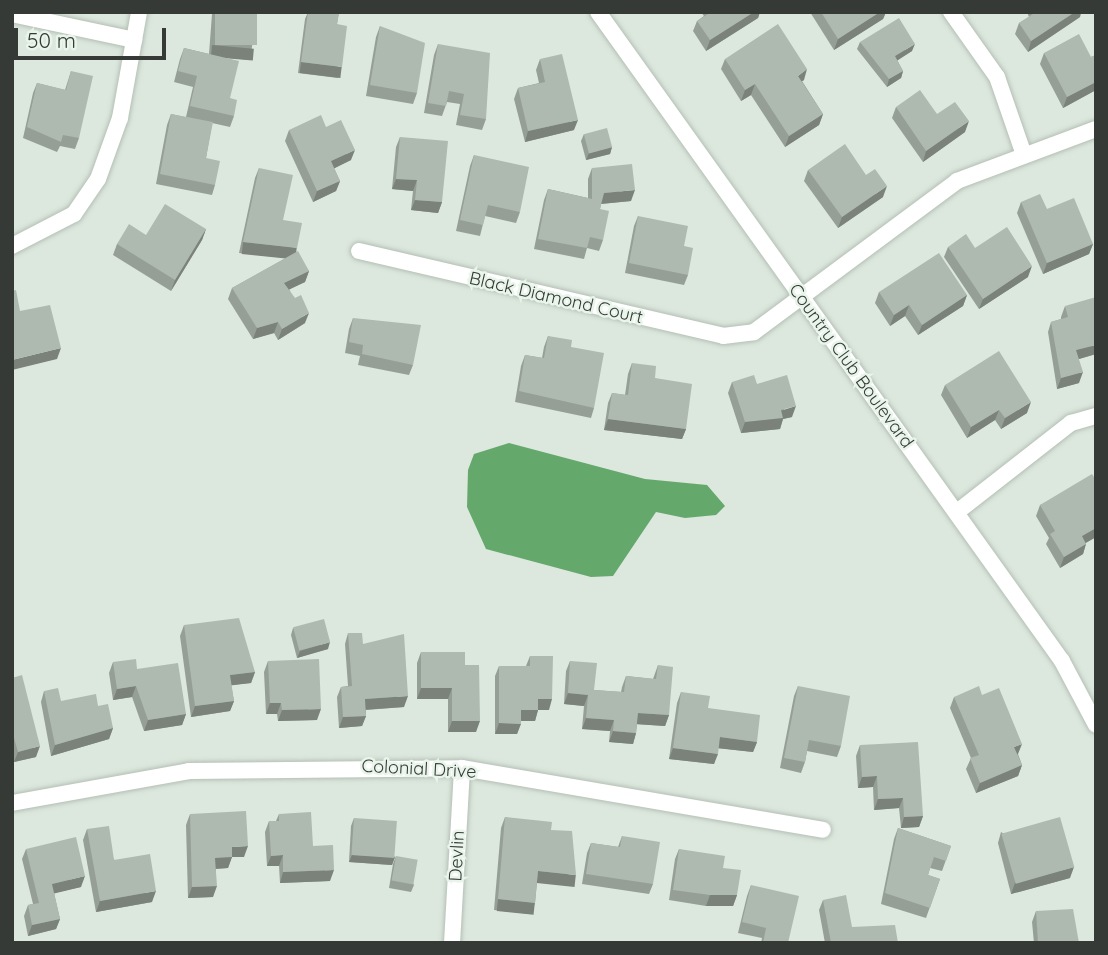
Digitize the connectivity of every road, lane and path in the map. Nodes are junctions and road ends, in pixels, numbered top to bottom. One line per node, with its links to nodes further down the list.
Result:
1 (139, 12): 5 (street)
2 (598, 12): 10 (street, Country Club Boulevard)
3 (951, 12): 7 (street)
4 (12, 14): 5 (street)
5 (134, 40): 8 (street)
6 (1096, 129): 7 (street)
7 (1023, 152): 10 (street)
8 (12, 246)
9 (359, 251): 10 (street, Black Diamond Court)
10 (797, 294): 12 (street, Country Club Boulevard)
11 (1096, 416): 12 (street)
12 (957, 512): 13 (street, Country Club Boulevard)
13 (1096, 725)
14 (462, 768): 15 (street, Colonial Drive); 16 (street, Colonial Drive); 17 (street, Devlin)
15 (12, 803)
16 (823, 830)
17 (452, 943)

